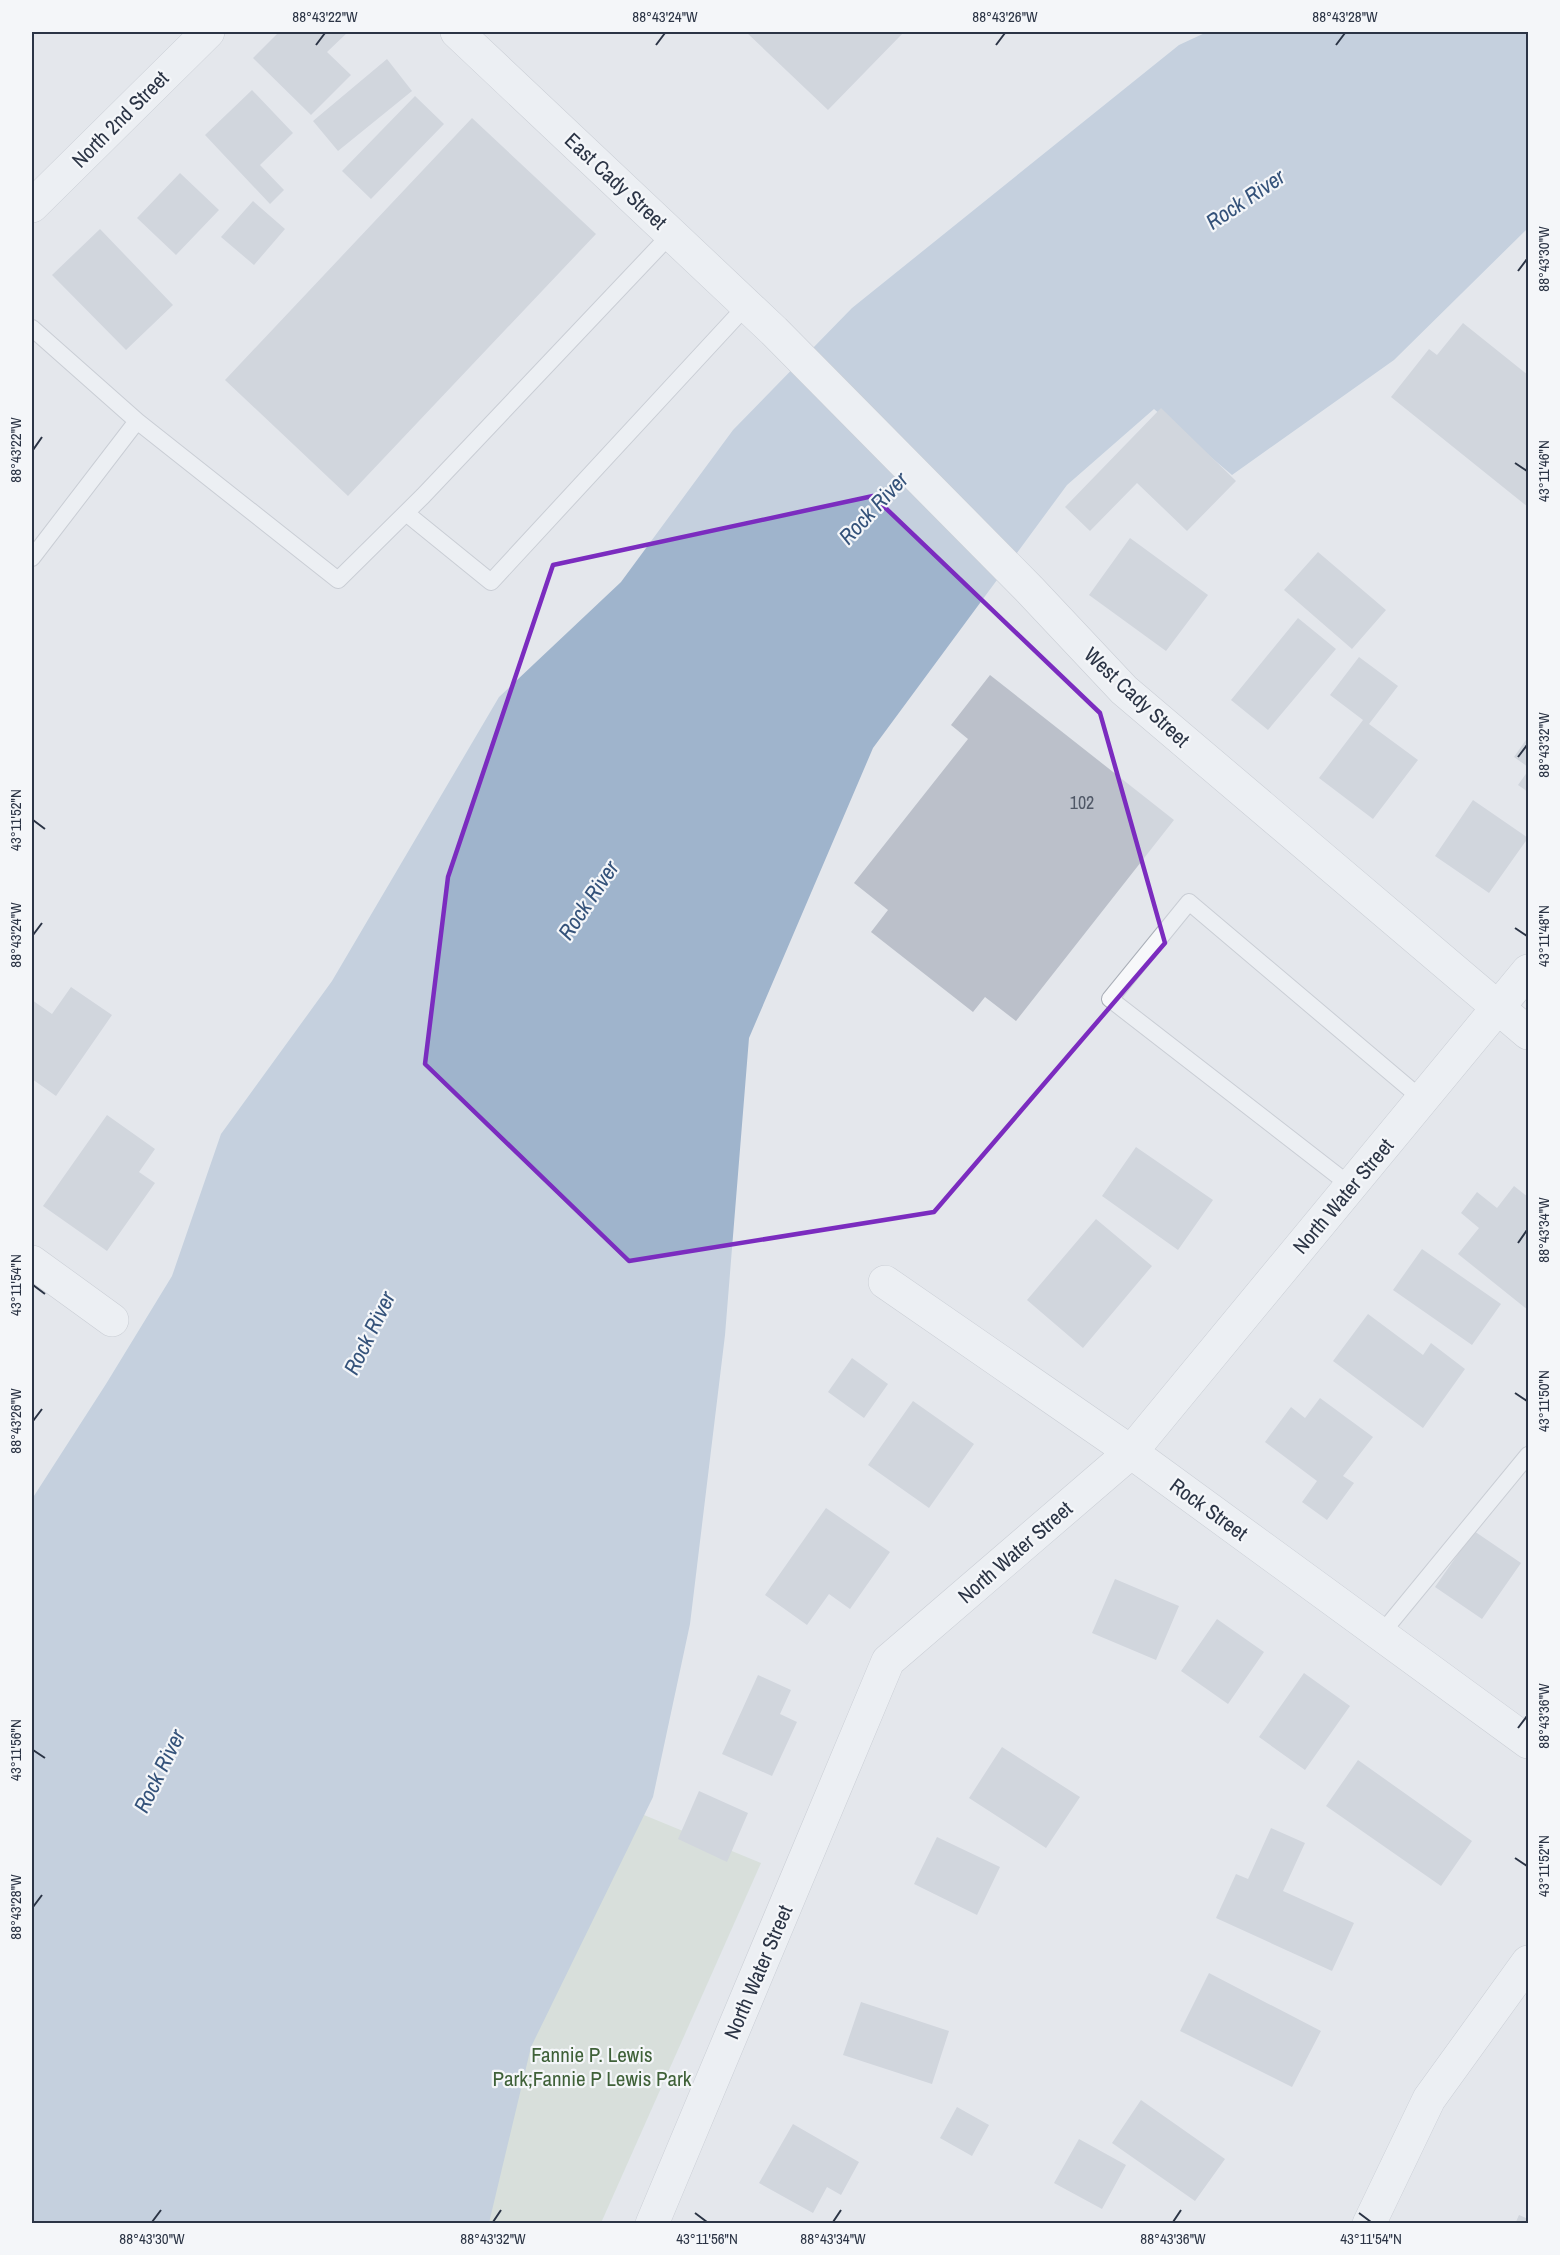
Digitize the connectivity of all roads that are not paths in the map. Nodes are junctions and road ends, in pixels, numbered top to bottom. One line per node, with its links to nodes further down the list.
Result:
1 (208, 32): 3 (street, North 2nd Street)
2 (457, 32): 4 (street, East Cady Street)
3 (32, 206)
4 (671, 234): 5 (street, East Cady Street); 9 (lane)
5 (747, 305): 7 (street, East Cady Street); 9 (lane)
6 (32, 328): 8 (lane)
7 (774, 331): 12 (street, West Cady Street)
8 (137, 421): 9 (lane); 10 (lane)
9 (406, 513)
10 (32, 558)
11 (1528, 971): 12 (street, North Water Street)
12 (1498, 1008): 13 (street, West Cady Street); 14 (street, North Water Street)
13 (1528, 1032)
14 (1423, 1100): 15 (street, North Water Street); 15 (lane)
15 (1351, 1186): 19 (street, North Water Street)
16 (32, 1262): 18 (street)
17 (885, 1282): 19 (street, Rock Street)
18 (111, 1320)
19 (1131, 1452): 21 (street, Rock Street); 24 (street, North Water Street)
20 (1528, 1455): 21 (lane)
21 (1381, 1634): 22 (street, Rock Street)
22 (1528, 1742)
23 (1528, 1962): 25 (street)
24 (652, 2223)
25 (1369, 2223)

